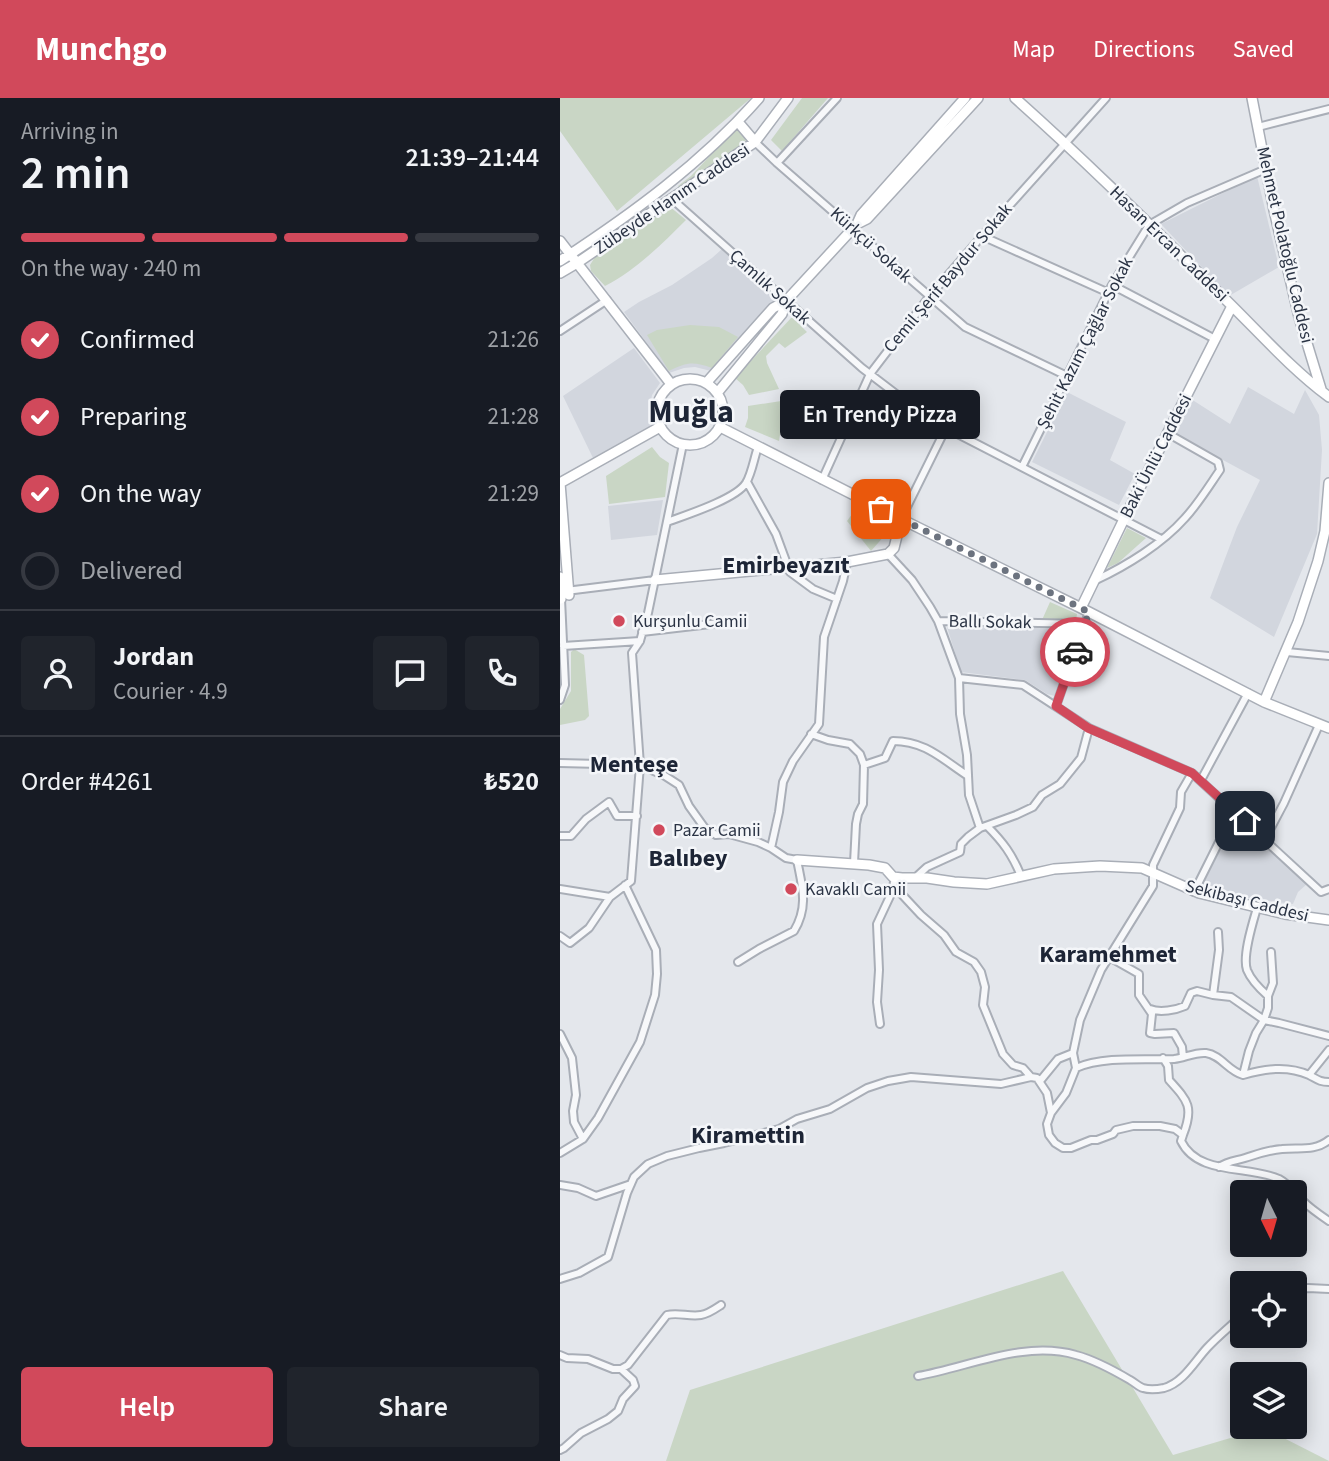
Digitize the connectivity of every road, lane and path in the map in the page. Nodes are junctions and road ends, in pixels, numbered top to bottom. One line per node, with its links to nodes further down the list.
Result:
1 (759, 98): 10 (street, Zübeyde Hanım Caddesi)
2 (788, 98): 12 (street, Zübeyde Hanım Caddesi)
3 (837, 98): 14 (street)
4 (965, 98): 19 (street)
5 (978, 98): 19 (street)
6 (1015, 98): 13 (street, Hasan Ercan Caddesi)
7 (1106, 98): 13 (street, Cemil Şerif Baydur Sokak)
8 (1251, 98): 11 (street, Mehmet Polatoğlu Caddesi)
9 (1329, 109): 11 (street)
10 (738, 122): 12 (street); 16 (street, Zübeyde Hanım Caddesi)
11 (1258, 127): 15 (street, Mehmet Polatoğlu Caddesi)
12 (755, 142): 14 (street, Kürkçü Sokak); 17 (street, Zübeyde Hanım Caddesi)
13 (1064, 143): 18 (street, Hasan Ercan Caddesi); 20 (street, Cemil Şerif Baydur Sokak)
14 (777, 163): 19 (street, Kürkçü Sokak)
15 (1266, 169): 18 (street, Şehit Kazım Çağlar Sokak); 39 (street, Mehmet Polatoğlu Caddesi)
16 (663, 189): 17 (street); 22 (street, Zübeyde Hanım Caddesi)
17 (672, 199): 24 (street, Zübeyde Hanım Caddesi); 30 (street, Çamlık Sokak)
18 (1149, 225): 26 (street, Şehit Kazım Çağlar Sokak); 31 (street, Hasan Ercan Caddesi)
19 (855, 227): 28 (street, Kürkçü Sokak); 30 (street)
20 (982, 236): 27 (street); 28 (street, Cemil Şerif Baydur Sokak)
21 (560, 241): 22 (street)
22 (570, 254): 23 (street, Zübeyde Hanım Caddesi); 24 (street)
23 (560, 261)
24 (577, 263): 25 (street, Zübeyde Hanım Caddesi); 29 (street)
25 (560, 273)
26 (1112, 285): 27 (street, Şehit Kazım Çağlar Sokak); 33 (street)
27 (1109, 293): 35 (street, Şehit Kazım Çağlar Sokak)
28 (929, 297): 34 (street, Cemil Şerif Baydur Sokak); 35 (street, Kürkçü Sokak)
29 (607, 300): 32 (street); 37 (street)
30 (786, 301): 34 (street, Çamlık Sokak); 36 (street); 38 (street)
31 (1232, 306): 33 (street, Baki Ünlü Caddesi); 39 (street, Hasan Ercan Caddesi)
32 (560, 331)
33 (1215, 339): 43 (street, Baki Ünlü Caddesi)
34 (870, 374): 42 (street, Çamlık Sokak); 47 (street, Cemil Şerif Baydur Sokak)
35 (1067, 376): 46 (street, Şehit Kazım Çağlar Sokak)
36 (707, 382): 37 (street); 38 (street)
37 (671, 384): 40 (street)
38 (718, 392): 41 (street)
39 (1326, 392)
40 (660, 427): 44 (street); 49 (street)
41 (720, 427): 44 (street); 45 (street)
42 (946, 428): 46 (street, Çamlık Sokak); 51 (street)
43 (1167, 433): 52 (street, Baki Ünlü Caddesi); 54 (street)
44 (683, 444): 53 (street)
45 (758, 447): 47 (street); 48 (street)
46 (1022, 467): 52 (street, Çamlık Sokak)
47 (822, 480): 51 (street)
48 (747, 482): 53 (street); 57 (street)
49 (560, 483): 61 (street)
50 (1329, 483): 70 (street)
51 (901, 519): 55 (street); 63 (street)
52 (1124, 519): 54 (street, Çamlık Sokak); 60 (street, Baki Ünlü Caddesi)
53 (667, 522): 59 (street)
54 (1161, 539): 60 (street)
55 (888, 554): 56 (street); 64 (street)
56 (847, 562): 57 (street); 62 (street)
57 (787, 568): 59 (street); 62 (street)
58 (560, 577): 61 (street)
59 (655, 580): 61 (street); 67 (street)
60 (1094, 581): 63 (street, Baki Ünlü Caddesi)
61 (564, 595): 69 (street)
62 (836, 599): 80 (street)
63 (1085, 610): 66 (street); 73 (street)
64 (938, 621): 66 (street, Ballı Sokak); 72 (street)
65 (719, 623): 67 (street)
66 (1084, 624): 76 (street)
67 (642, 632): 68 (street)
68 (640, 641): 69 (street); 82 (street)
69 (563, 646): 74 (street)
70 (1287, 652): 71 (street); 75 (street)
71 (1329, 656)
72 (959, 678): 76 (street); 85 (street)
73 (1248, 693): 75 (street); 86 (street)
74 (560, 700)
75 (1264, 702): 77 (street)
76 (1056, 706): 78 (street)
77 (1319, 725): 79 (street); 91 (street)
78 (1088, 728): 84 (street); 89 (street)
79 (1329, 728)
80 (811, 734): 83 (street); 92 (street)
81 (560, 764): 82 (street)
82 (640, 765): 88 (street); 92 (street)
83 (864, 765): 85 (street); 94 (street)
84 (1192, 773): 86 (street); 95 (street)
85 (968, 776): 89 (street)
86 (1200, 780): 87 (street)
87 (1234, 812): 91 (street); 102 (street)
88 (636, 816): 90 (street); 99 (street)
89 (983, 827): 96 (street); 97 (street)
90 (560, 836)
91 (1265, 839): 101 (street)
92 (771, 848): 93 (street)
93 (797, 860): 94 (street, Sekibaşı Caddesi); 110 (street)
94 (854, 863): 98 (street, Sekibaşı Caddesi)
95 (1154, 873): 96 (street, Sekibaşı Caddesi); 102 (street, Sekibaşı Caddesi); 109 (street)
96 (1021, 876): 97 (street, Sekibaşı Caddesi)
97 (915, 878): 98 (street, Sekibaşı Caddesi)
98 (894, 881): 115 (street); 125 (street)
99 (625, 885): 103 (street); 130 (street)
100 (560, 889): 103 (street)
101 (1329, 889)
102 (1194, 892): 104 (street, Sekibaşı Caddesi)
103 (610, 897): 107 (street)
104 (1257, 908): 105 (street, Sekibaşı Caddesi); 112 (street)
105 (1329, 920)
106 (1218, 932): 111 (street)
107 (560, 937)
108 (1271, 951): 112 (street)
109 (1109, 957): 113 (street); 119 (street)
110 (738, 962)
111 (1213, 995): 113 (street); 114 (street)
112 (1268, 996): 114 (street)
113 (1150, 1009): 120 (street)
114 (1265, 1020): 117 (street); 123 (street)
115 (880, 1024)
116 (560, 1034): 130 (street)
117 (1329, 1036)
118 (1329, 1050): 124 (street)
119 (1073, 1053): 122 (street); 126 (street)
120 (1183, 1057): 121 (street); 123 (street)
121 (1164, 1058): 122 (street); 129 (street)
122 (1076, 1068): 128 (street)
123 (1243, 1075): 124 (street)
124 (1309, 1075): 127 (street)
125 (1031, 1077): 126 (street); 134 (street)
126 (1040, 1081): 128 (street)
127 (1329, 1082)
128 (1051, 1113): 129 (street)
129 (1183, 1135): 133 (street)
130 (583, 1139): 132 (street)
131 (1329, 1140): 133 (street)
132 (560, 1153)
133 (1219, 1167): 136 (street)
134 (631, 1184): 135 (street); 137 (street)
135 (560, 1185)
136 (1329, 1221)
137 (561, 1280)
138 (1307, 1288): 139 (street)
139 (1329, 1289)
140 (721, 1306): 143 (street)
141 (1230, 1327): 144 (street)
142 (560, 1355): 143 (street)
143 (621, 1369): 145 (street)
144 (918, 1377)
145 (560, 1450)

